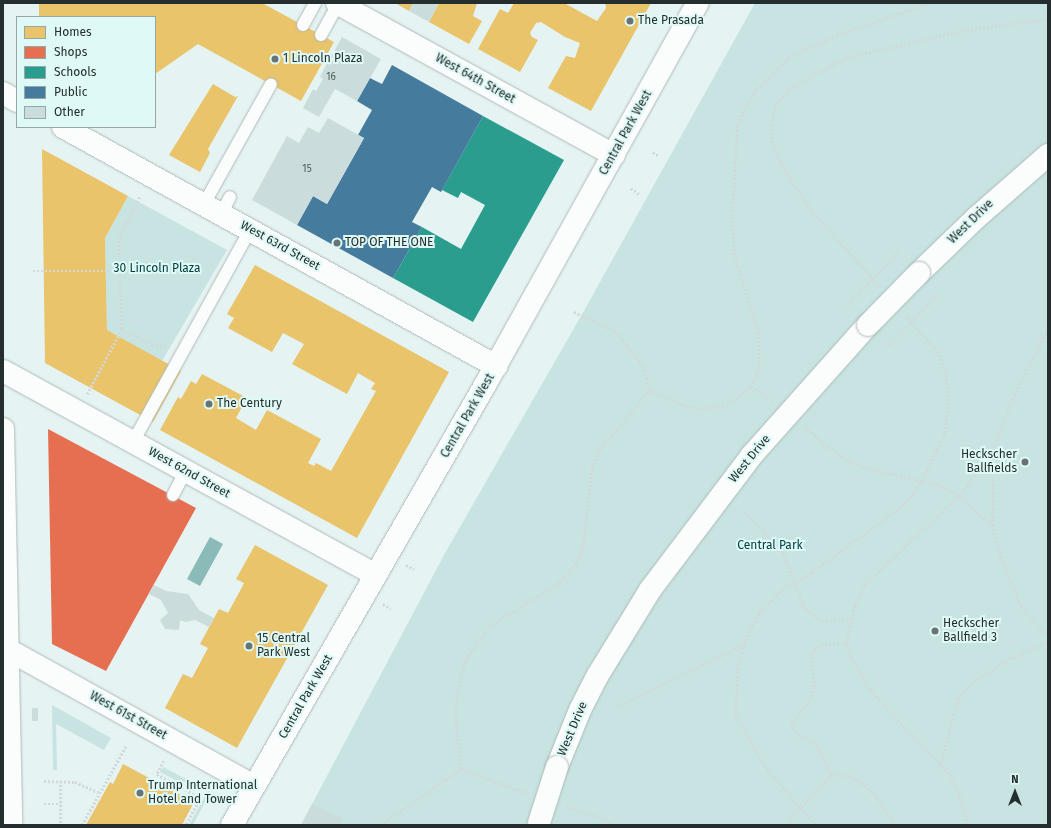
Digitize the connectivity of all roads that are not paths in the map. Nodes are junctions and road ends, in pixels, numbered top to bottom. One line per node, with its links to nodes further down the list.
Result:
1 (315, 3): 4 (lane)
2 (337, 3): 5 (lane); 10 (street, West 64th Street)
3 (698, 3): 10 (street, Central Park West)
4 (303, 25)
5 (321, 35)
6 (271, 84): 12 (lane)
7 (3, 93): 8 (street)
8 (16, 100)
9 (65, 128): 12 (street, West 63rd Street)
10 (614, 155): 14 (street, Central Park West)
11 (1048, 155): 23 (street, West Drive, bridge)
12 (218, 205): 13 (street, West 63rd Street)
13 (250, 230): 14 (street, West 63rd Street); 17 (lane)
14 (496, 366): 20 (street, Central Park West)
15 (3, 371): 17 (street, West 62nd Street)
16 (3, 429): 21 (street)
17 (133, 442): 18 (street, West 62nd Street)
18 (186, 471): 19 (lane); 20 (street, West 62nd Street)
19 (173, 495)
20 (376, 575): 22 (street, Central Park West)
21 (6, 648): 22 (street, West 61st Street); 24 (street)
22 (254, 786): 25 (street, Central Park West)
23 (539, 824)
24 (11, 825)
25 (232, 825)

